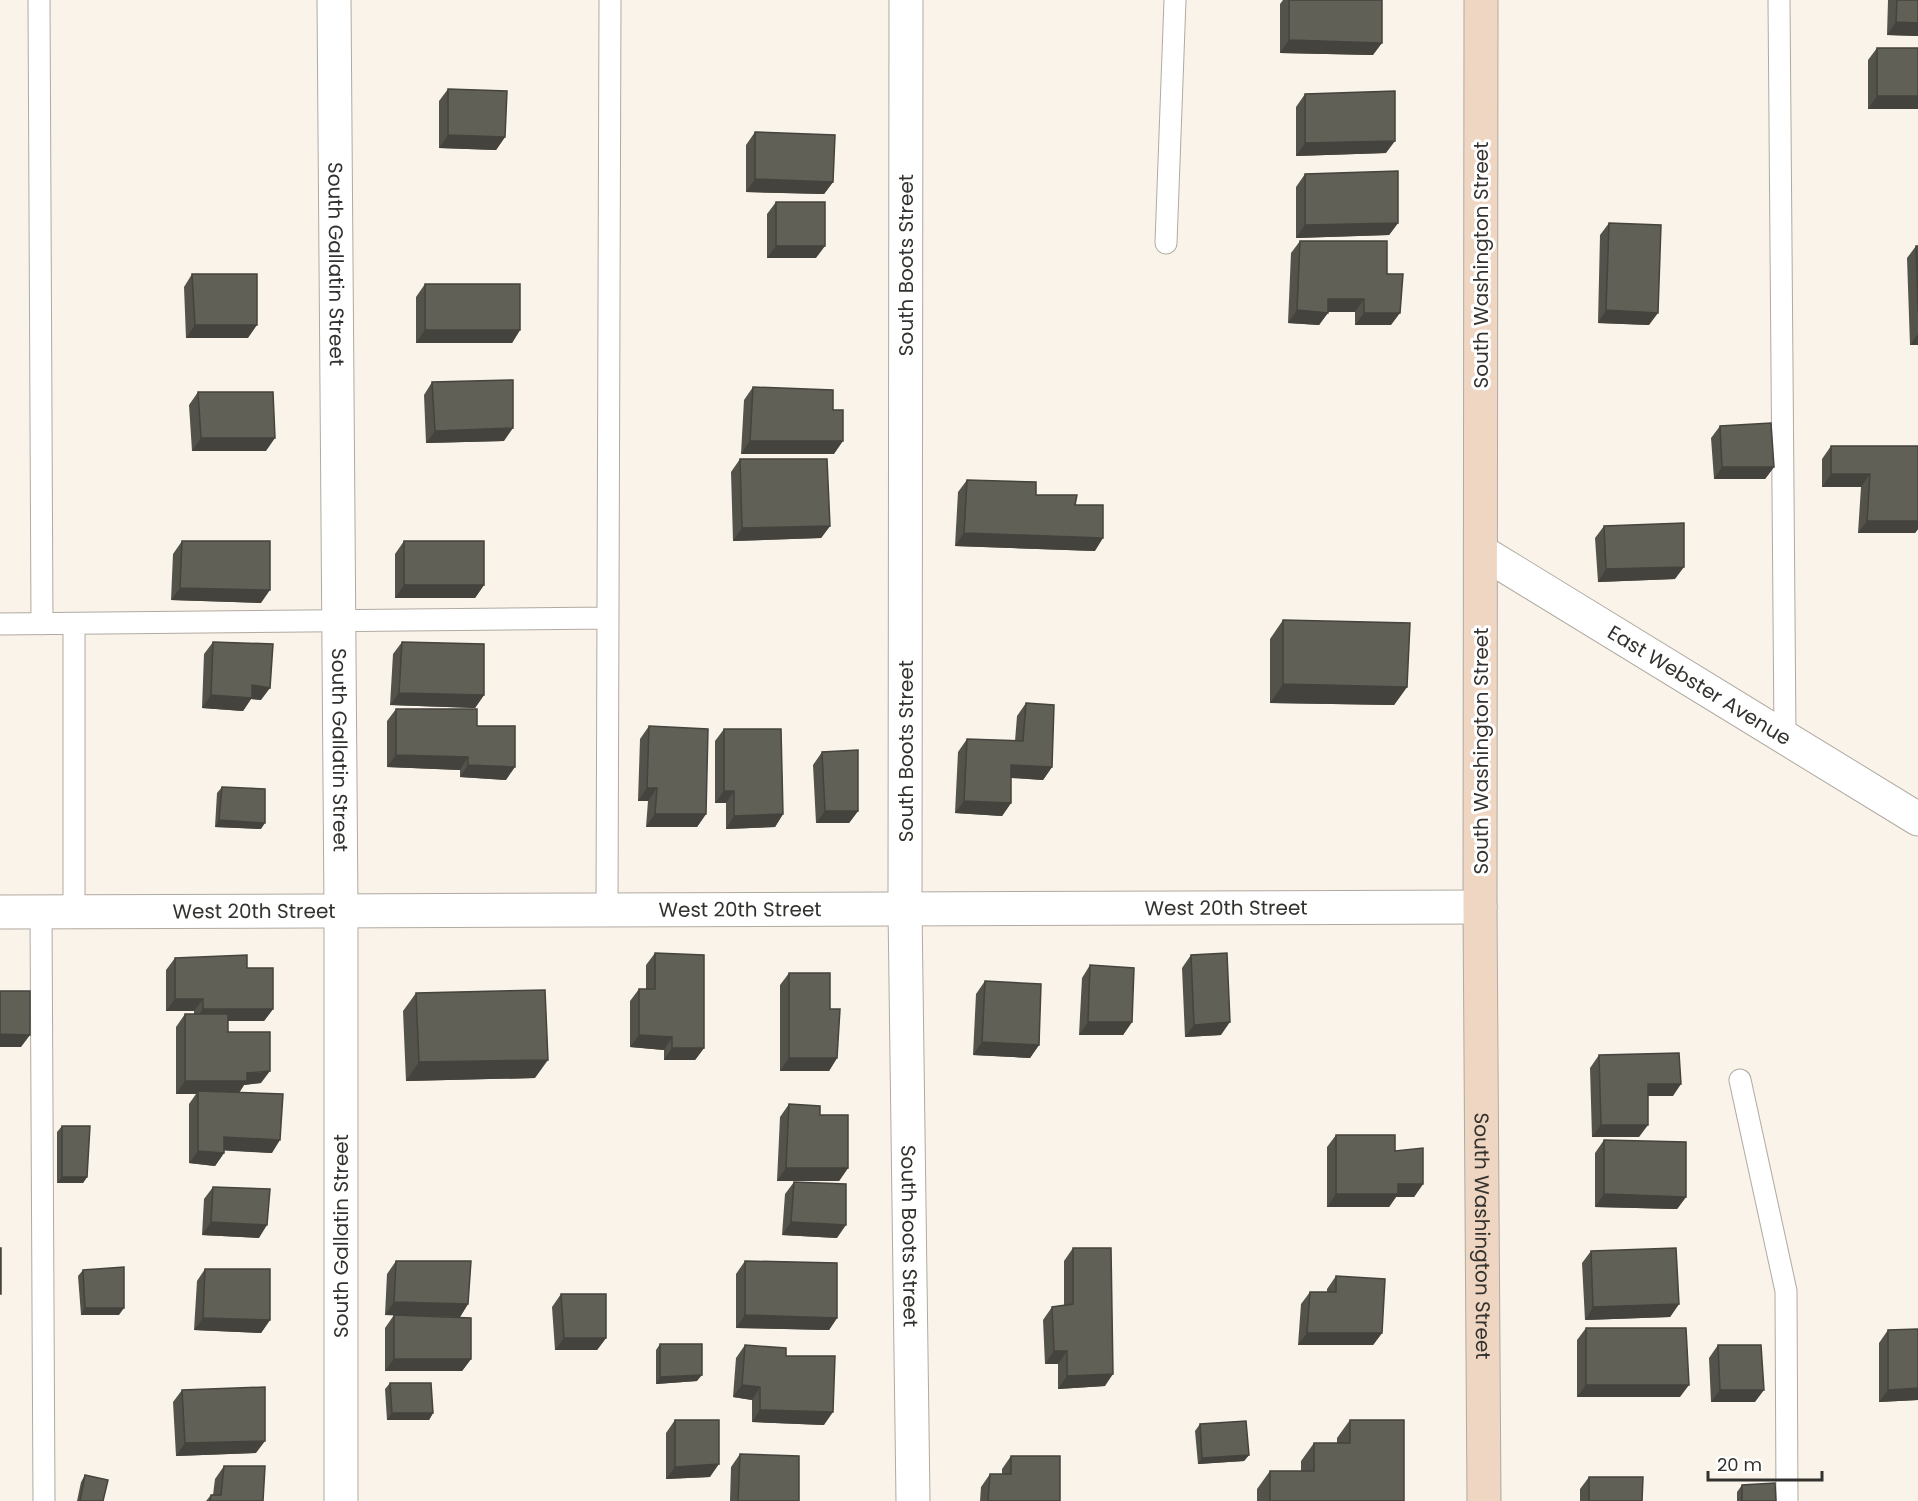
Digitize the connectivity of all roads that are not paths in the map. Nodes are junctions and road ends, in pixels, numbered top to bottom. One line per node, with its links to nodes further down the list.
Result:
1 (39, 0): 13 (lane)
2 (334, 0): 11 (street, South Gallatin Street)
3 (610, 0): 10 (lane)
4 (906, 0): 18 (street, South Boots Street)
5 (1175, 0): 8 (lane)
6 (1481, 0): 9 (main road, South Washington Street)
7 (1779, 0): 15 (lane)
8 (1166, 243)
9 (1482, 552): 15 (street, East Webster Avenue); 17 (main road, South Washington Street)
10 (608, 618): 11 (lane); 19 (lane)
11 (339, 622): 14 (lane); 20 (street, South Gallatin Street)
12 (0, 624): 13 (lane)
13 (42, 624): 14 (lane)
14 (74, 624): 23 (lane)
15 (1785, 736): 16 (street, East Webster Avenue)
16 (1918, 819)
17 (1480, 907): 18 (street, West 20th Street); 28 (main road, South Washington Street)
18 (906, 909): 19 (street, West 20th Street); 27 (street, South Boots Street)
19 (607, 910): 20 (street, West 20th Street)
20 (341, 911): 23 (street, West 20th Street); 26 (street, South Gallatin Street)
21 (0, 912): 22 (street, West 20th Street)
22 (41, 912): 23 (street, West 20th Street); 25 (lane)
23 (74, 912)
24 (1740, 1080): 29 (lane)
25 (44, 1501)
26 (341, 1501)
27 (913, 1501)
28 (1484, 1501)
29 (1787, 1501)

